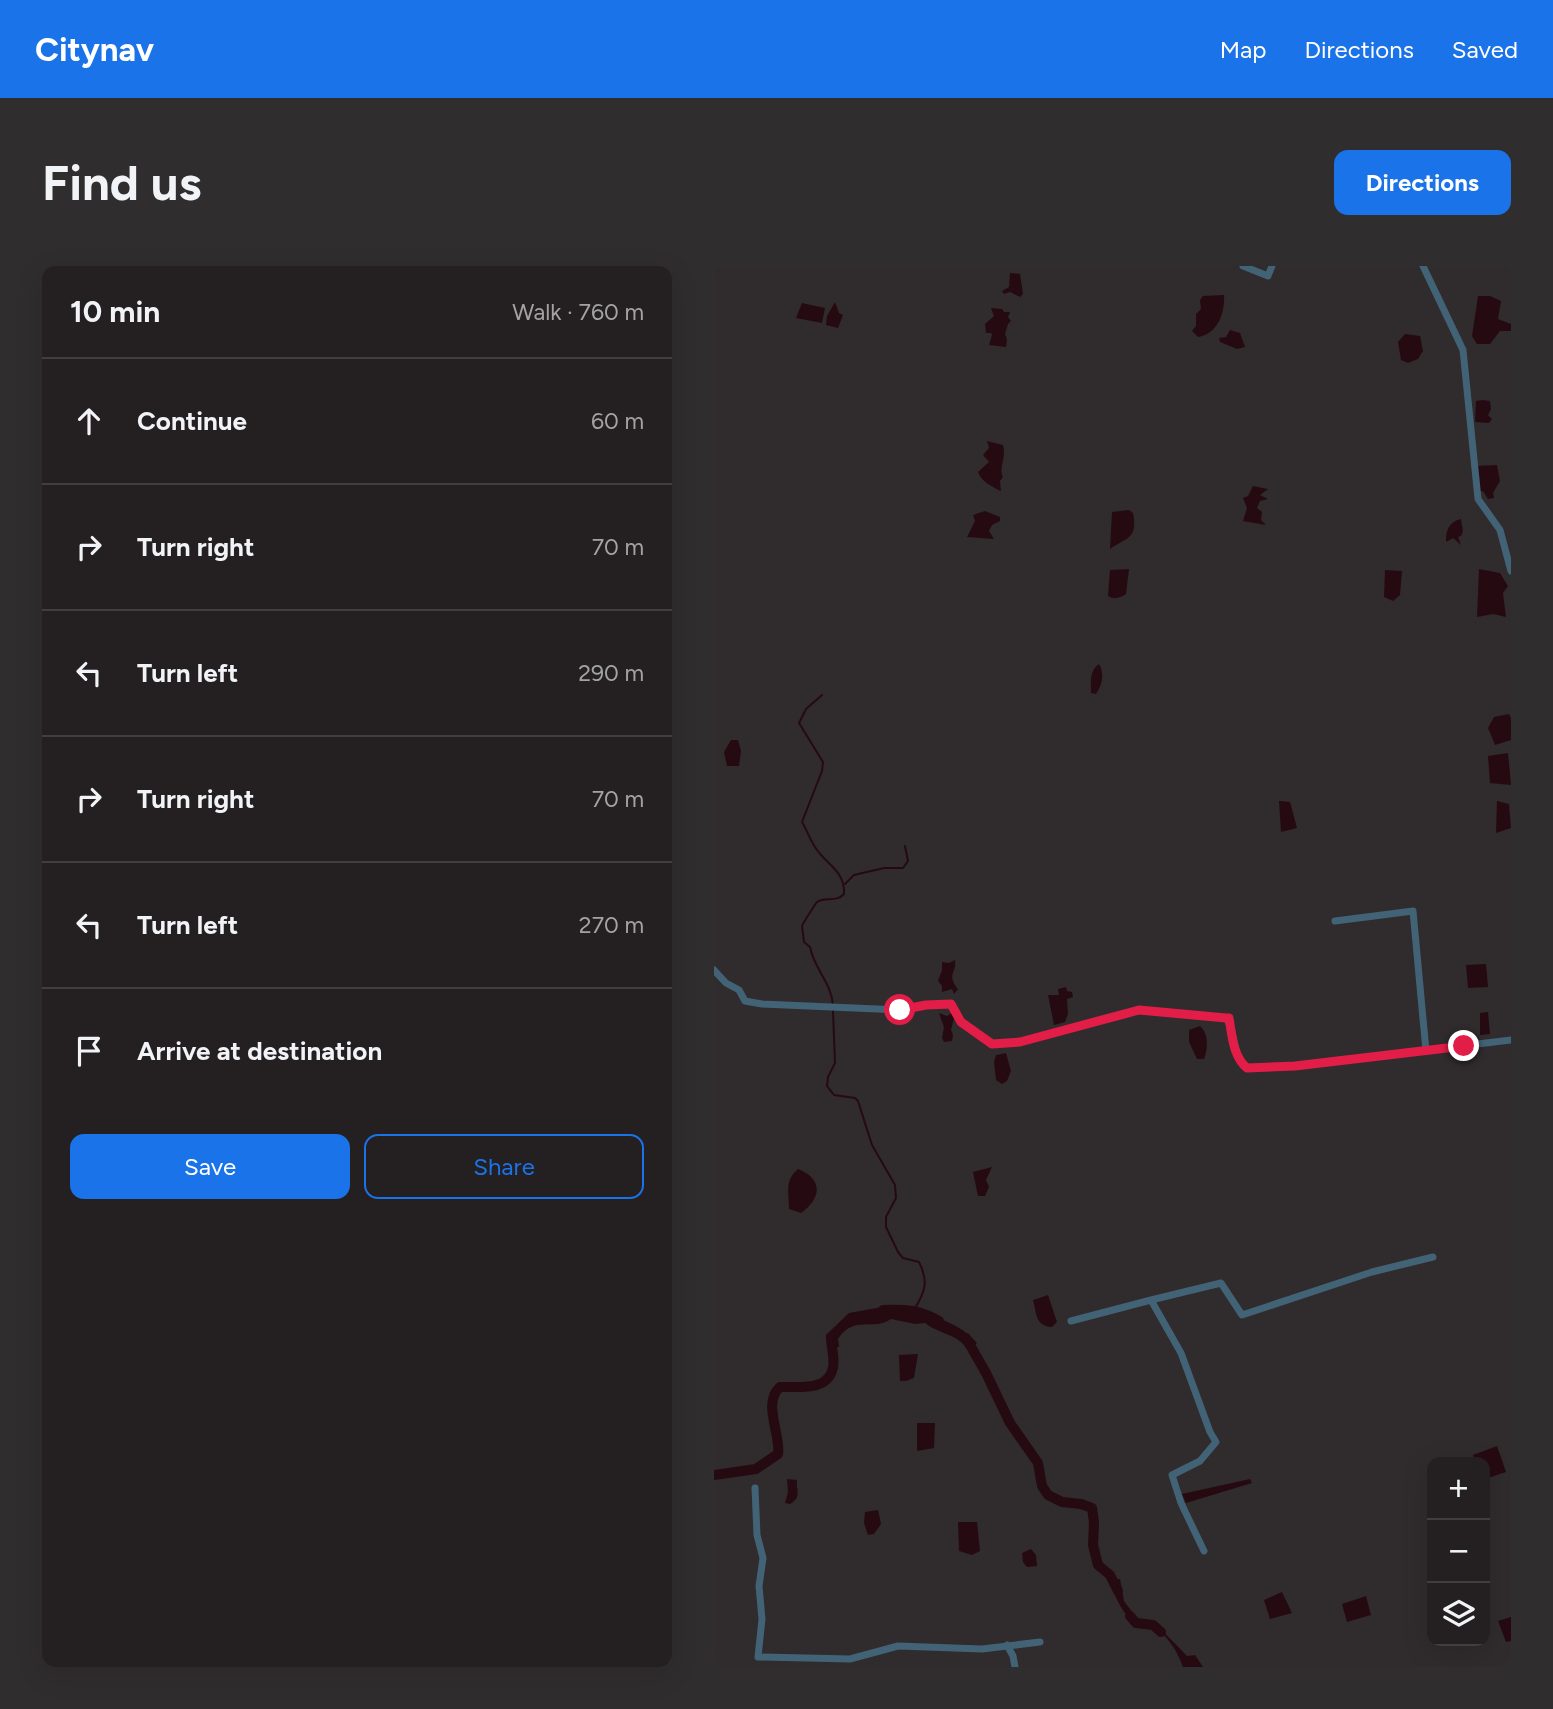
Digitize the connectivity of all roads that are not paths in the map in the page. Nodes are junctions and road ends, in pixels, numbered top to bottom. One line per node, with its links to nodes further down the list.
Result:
1 (1243, 266): 2 (street)
2 (1272, 266)
3 (1423, 266): 4 (street)
4 (1511, 570)
5 (1335, 921): 8 (street)
6 (714, 970): 8 (street)
7 (1511, 1040): 8 (street)
8 (1426, 1051)
9 (1433, 1257): 10 (street)
10 (1151, 1300): 11 (street); 13 (street)
11 (1071, 1321)
12 (755, 1488): 15 (street)
13 (1204, 1550)
14 (1040, 1642): 15 (street)
15 (1007, 1646): 16 (street)
16 (1014, 1667)

